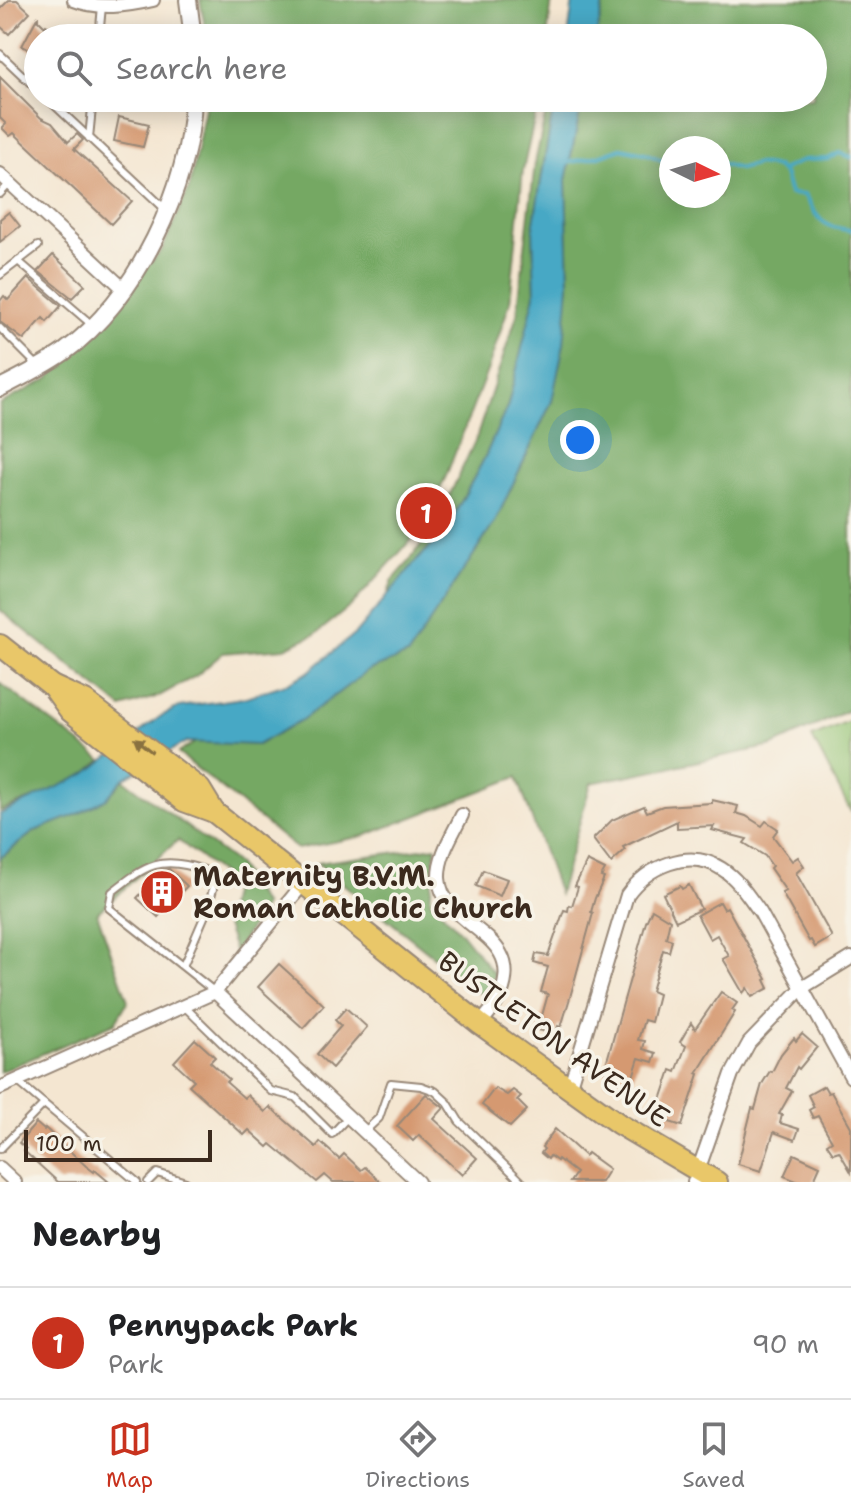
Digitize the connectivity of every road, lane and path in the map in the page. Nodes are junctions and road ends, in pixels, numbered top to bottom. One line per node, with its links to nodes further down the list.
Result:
1 (74, 0): 4 (street)
2 (153, 0): 4 (street)
3 (188, 0): 6 (street)
4 (102, 6): 5 (lane)
5 (100, 24)
6 (191, 24)
7 (0, 54): 8 (lane)
8 (24, 77)
9 (62, 112): 12 (lane)
10 (92, 112): 12 (lane)
11 (193, 112): 15 (street)
12 (89, 138): 15 (lane)
13 (5, 179): 14 (lane); 19 (street)
14 (0, 194)
15 (167, 211): 19 (street)
16 (38, 246): 17 (lane)
17 (18, 261): 18 (lane); 20 (lane)
18 (0, 275)
19 (124, 289): 20 (street)
20 (92, 326): 22 (street)
21 (0, 328): 22 (lane)
22 (38, 367): 23 (street)
23 (0, 388)
24 (0, 645): 26 (main road, BUSTLETON AVENUE)
25 (462, 815): 32 (street)
26 (303, 884): 30 (street); 32 (main road, BUSTLETON AVENUE)
27 (851, 958): 29 (street)
28 (183, 966): 28 (lane); 30 (lane)
29 (802, 988): 33 (street); 36 (street); 42 (street)
30 (215, 992): 31 (street); 38 (street)
31 (183, 1006): 34 (street); 38 (lane)
32 (480, 1024): 36 (main road, BUSTLETON AVENUE)
33 (851, 1077)
34 (16, 1081): 35 (street); 37 (lane)
35 (0, 1088)
36 (569, 1089): 42 (main road, BUSTLETON AVENUE)
37 (44, 1104): 40 (lane); 44 (lane)
38 (348, 1117): 39 (street)
39 (364, 1132): 47 (street); 48 (lane)
40 (0, 1149)
41 (0, 1168): 43 (street)
42 (703, 1179)
43 (15, 1182)
44 (137, 1182)
45 (148, 1182): 46 (lane)
46 (186, 1182)
47 (418, 1182)
48 (522, 1182)

